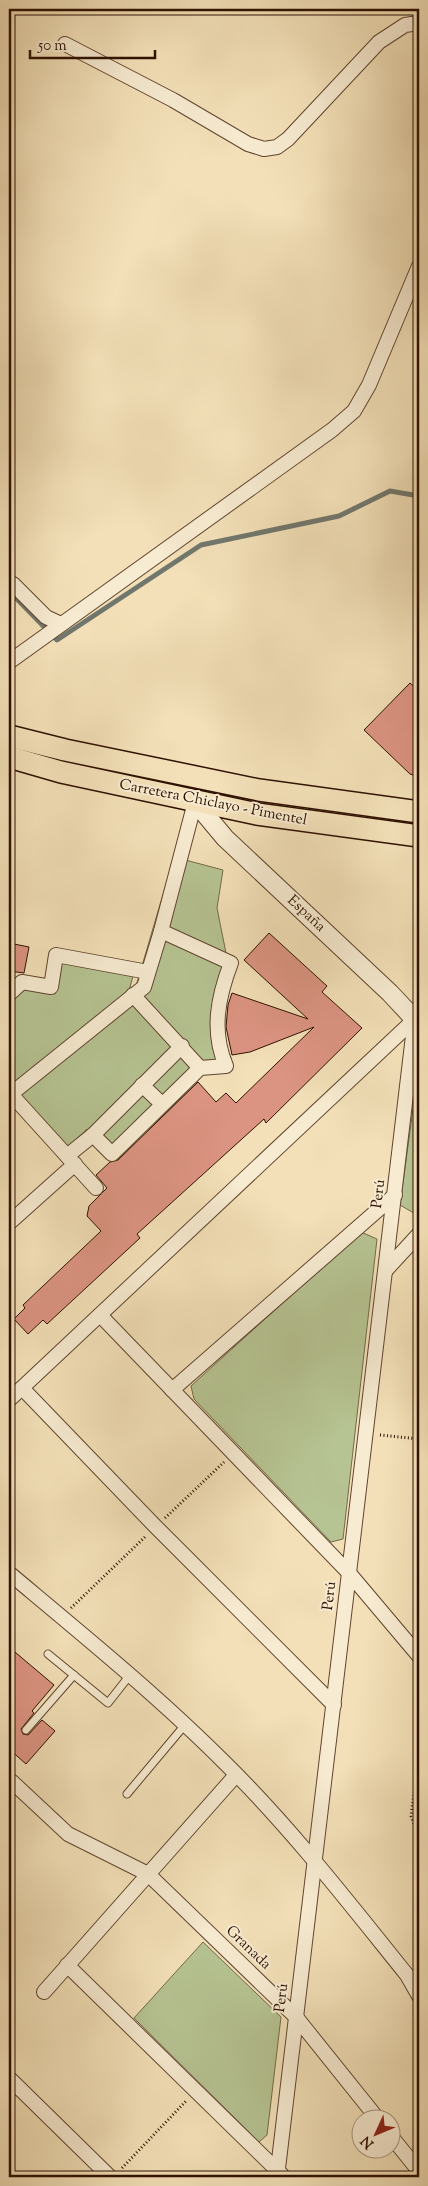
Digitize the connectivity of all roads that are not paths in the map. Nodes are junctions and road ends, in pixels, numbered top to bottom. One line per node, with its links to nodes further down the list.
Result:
1 (419, 23): 2 (street)
2 (65, 44)
3 (419, 266): 5 (street)
4 (9, 583): 5 (street)
5 (59, 626): 6 (street)
6 (9, 662)
7 (9, 736): 10 (main road, Carretera Chiclayo - Pimentel)
8 (9, 757): 9 (main road, Carretera Chiclayo - Pimentel)
9 (195, 802): 11 (main road, Carretera Chiclayo - Pimentel); 12 (street); 16 (street, España)
10 (419, 812)
11 (419, 836)
12 (161, 931): 13 (street); 18 (street)
13 (148, 972): 14 (street); 15 (street)
14 (9, 994)
15 (133, 995): 17 (street); 20 (street)
16 (417, 1021): 25 (street, Perú); 29 (street)
17 (182, 1046): 18 (street); 19 (street)
18 (200, 1068): 21 (street)
19 (142, 1085): 21 (street); 22 (street)
20 (10, 1093): 23 (street)
21 (162, 1104): 22 (street)
22 (93, 1135): 23 (street)
23 (71, 1160): 24 (street); 26 (street)
24 (96, 1188)
25 (395, 1195): 28 (street, Perú); 31 (street)
26 (9, 1223)
27 (419, 1234): 28 (street)
28 (386, 1270): 34 (street, Perú)
29 (100, 1315): 30 (street); 31 (street)
30 (22, 1388): 32 (street); 39 (street)
31 (172, 1390): 34 (street)
32 (9, 1400)
33 (9, 1573): 38 (street)
34 (349, 1573): 36 (street); 39 (street, Perú)
35 (48, 1654): 37 (lane)
36 (419, 1656)
37 (74, 1675): 38 (lane); 41 (lane)
38 (130, 1675): 40 (street)
39 (334, 1706): 45 (street, Perú)
40 (184, 1726): 42 (street); 44 (lane)
41 (26, 1730)
42 (236, 1775): 45 (street); 46 (street)
43 (9, 1779): 46 (street, Granada)
44 (126, 1794)
45 (315, 1861): 49 (street); 50 (street, Perú)
46 (148, 1874): 47 (street); 50 (street, Granada)
47 (68, 1965): 48 (street); 56 (street)
48 (44, 1992)
49 (419, 1996)
50 (296, 2016): 52 (street, Granada); 56 (street, Perú)
51 (10, 2079): 55 (street)
52 (369, 2108)
53 (400, 2147): 54 (street)
54 (415, 2166)
55 (115, 2174)
56 (279, 2175)

